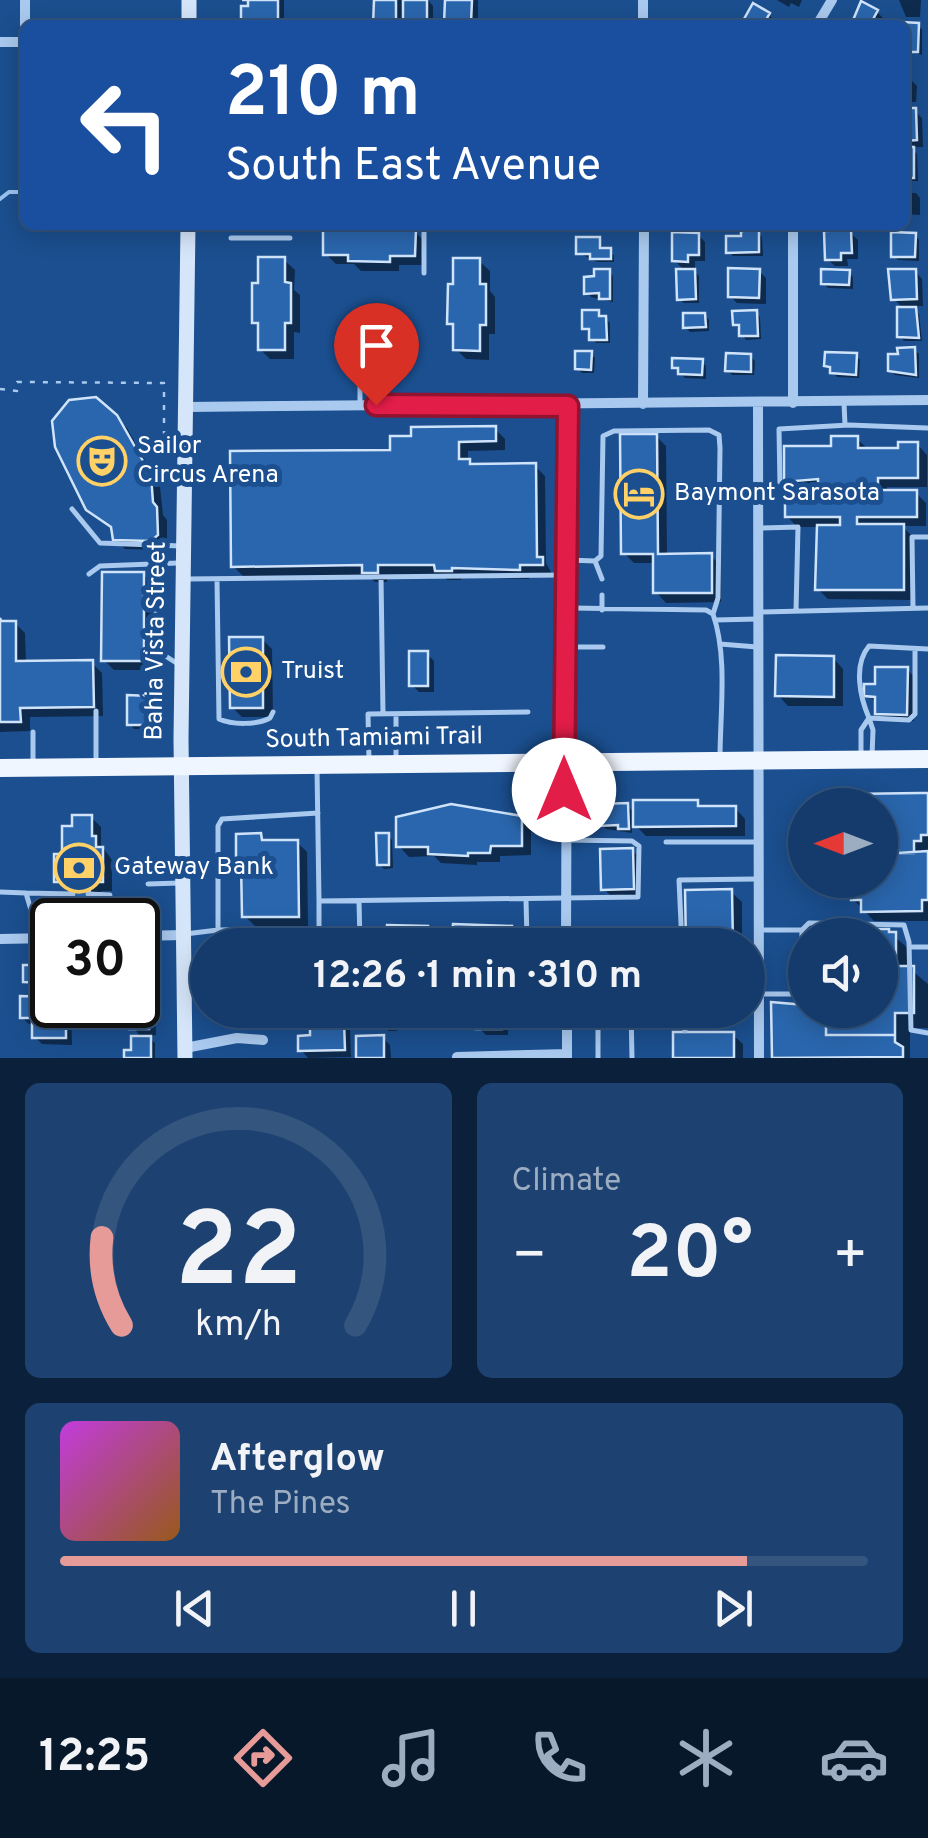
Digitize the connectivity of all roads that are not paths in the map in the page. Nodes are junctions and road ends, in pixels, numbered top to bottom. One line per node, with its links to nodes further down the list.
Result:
1 (188, 230): 18 (street, Bahia Vista Street)
2 (424, 230): 7 (lane)
3 (644, 230): 14 (street)
4 (793, 230): 11 (street)
5 (231, 238): 6 (lane)
6 (290, 238)
7 (424, 273)
8 (367, 333): 9 (lane)
9 (368, 370): 15 (lane); 16 (lane)
10 (928, 400): 12 (street)
11 (793, 402): 12 (street); 13 (street)
12 (844, 402): 19 (lane)
13 (758, 403): 14 (street); 21 (street)
14 (643, 404): 17 (street)
15 (376, 405): 16 (street); 17 (street)
16 (360, 406): 18 (street)
17 (568, 406): 26 (street)
18 (187, 407): 25 (street, Bahia Vista Street)
19 (845, 426): 20 (lane); 21 (lane)
20 (927, 428)
21 (758, 486): 23 (street)
22 (72, 509): 25 (lane)
23 (758, 528): 40 (lane); 41 (street)
24 (928, 537): 37 (lane)
25 (184, 554): 28 (lane); 34 (street, Bahia Vista Street)
26 (567, 560): 27 (lane); 30 (street)
27 (595, 561): 33 (lane); 42 (lane)
28 (156, 565): 29 (lane); 49 (lane)
29 (88, 574)
30 (567, 576): 31 (lane); 36 (street)
31 (382, 578): 32 (lane); 53 (lane)
32 (217, 579): 34 (lane); 51 (lane)
33 (602, 579)
34 (183, 580): 49 (street, Bahia Vista Street)
35 (602, 596): 39 (lane)
36 (566, 608): 39 (lane); 44 (street)
37 (914, 608): 38 (lane); 40 (lane)
38 (928, 608)
39 (602, 610): 42 (lane)
40 (796, 611): 41 (lane)
41 (758, 616): 42 (lane); 46 (street)
42 (714, 617): 43 (lane)
43 (719, 644): 46 (lane); 60 (lane)
44 (566, 647): 45 (lane); 61 (street)
45 (602, 647)
46 (757, 647): 58 (street)
47 (915, 649): 48 (lane); 55 (lane); 55 (lane)
48 (928, 649)
49 (182, 666): 65 (street, Bahia Vista Street)
50 (96, 711): 66 (lane)
51 (273, 712)
52 (528, 712): 54 (lane)
53 (384, 714): 54 (lane); 62 (lane)
54 (396, 714): 63 (lane)
55 (869, 718): 59 (lane); 59 (lane)
56 (33, 732): 68 (lane)
57 (928, 759): 59 (main road, South Tamiami Trail)
58 (757, 760): 59 (main road, South Tamiami Trail); 60 (main road, South Tamiami Trail); 72 (street)
59 (866, 760)
60 (720, 761): 61 (main road, South Tamiami Trail)
61 (564, 762): 63 (main road, South Tamiami Trail); 70 (street)
62 (368, 764): 63 (main road, South Tamiami Trail); 64 (main road, South Tamiami Trail)
63 (396, 764)
64 (316, 765): 65 (main road, South Tamiami Trail); 69 (lane)
65 (180, 766): 66 (main road, South Tamiami Trail); 74 (street, Bahia Vista Street)
66 (96, 767): 68 (main road, South Tamiami Trail)
67 (0, 768): 68 (main road, South Tamiami Trail)
68 (33, 768)
69 (318, 814): 83 (lane); 87 (lane)
70 (565, 840): 82 (street); 82 (lane)
71 (666, 842): 72 (lane)
72 (757, 842): 73 (street)
73 (758, 879): 90 (lane); 91 (street)
74 (182, 882): 75 (lane); 93 (street, Bahia Vista Street)
75 (148, 884)
76 (0, 892): 77 (lane)
77 (26, 892): 78 (lane); 85 (lane)
78 (74, 894)
79 (88, 894): 80 (lane)
80 (110, 895)
81 (526, 900): 82 (lane); 84 (lane); 84 (lane)
82 (566, 900): 89 (street)
83 (319, 901): 84 (lane); 88 (lane)
84 (359, 901)
85 (30, 906)
86 (898, 924): 97 (lane)
87 (218, 928)
88 (319, 928)
89 (566, 928)
90 (681, 928)
91 (758, 928)
92 (190, 933): 93 (lane)
93 (183, 934): 94 (street); 107 (street, Bahia Vista Street)
94 (160, 935)
95 (30, 938): 96 (street)
96 (0, 939)
97 (909, 947): 98 (lane); 105 (lane)
98 (928, 947)
99 (567, 1028): 108 (street)
100 (598, 1028): 110 (lane)
101 (631, 1028): 111 (lane)
102 (685, 1028): 104 (lane)
103 (755, 1028): 112 (street)
104 (685, 1031)
105 (928, 1033)
106 (264, 1040): 107 (street)
107 (185, 1053)
108 (567, 1056): 109 (street)
109 (457, 1057)
110 (598, 1058)
111 (632, 1058)
112 (759, 1058)

